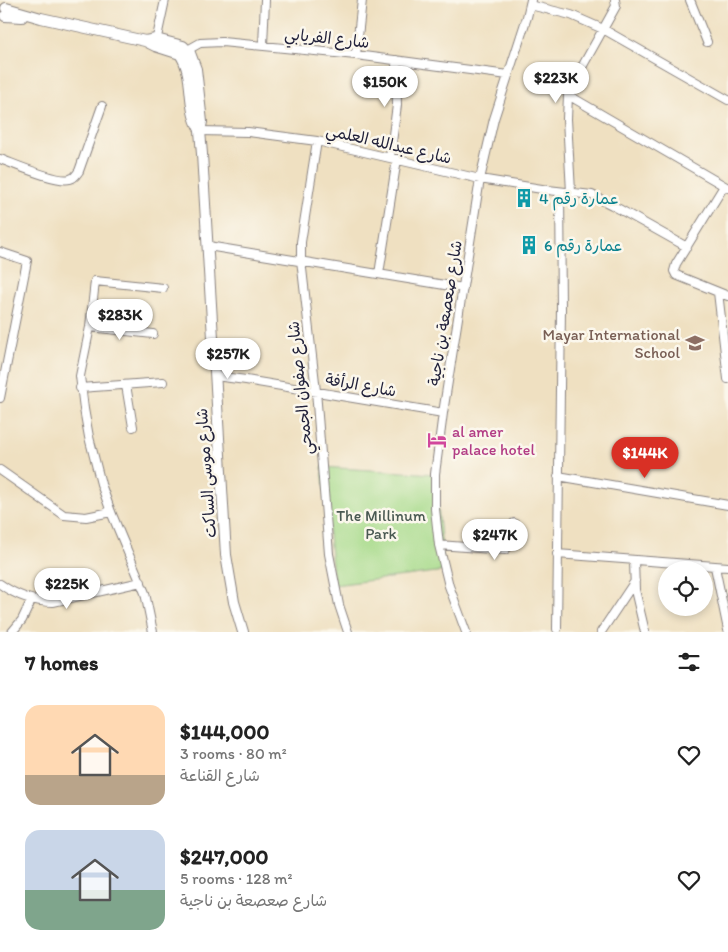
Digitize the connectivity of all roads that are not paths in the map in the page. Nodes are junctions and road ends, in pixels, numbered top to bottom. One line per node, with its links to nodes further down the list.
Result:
1 (165, 0): 9 (street)
2 (265, 0): 11 (street, شارع الفريابي)
3 (362, 0): 13 (street)
4 (615, 0): 8 (street)
5 (690, 0): 10 (street)
6 (530, 2): 8 (street); 15 (street, شارع صعصعة بن ناجية)
7 (3, 8): 9 (street)
8 (603, 29): 16 (street); 17 (street)
9 (152, 42): 12 (street)
10 (707, 42)
11 (263, 45): 12 (street, شارع الفريابي); 13 (street, شارع الفريابي)
12 (184, 52): 19 (street, شارع موسى الساكت)
13 (356, 55): 14 (street, شارع الفريابي)
14 (396, 60): 15 (street, شارع الفريابي); 21 (street)
15 (508, 75): 23 (street, شارع صعصعة بن ناجية)
16 (568, 95): 24 (street); 26 (street)
17 (728, 100)
18 (102, 106): 22 (street)
19 (200, 131): 20 (street, شارع عبدالله العلمي); 27 (street, شارع موسى الساكت)
20 (317, 141): 21 (street, شارع عبدالله العلمي); 30 (street, شارع صفوان الجمحي)
21 (394, 158): 23 (street, شارع عبدالله العلمي); 31 (street)
22 (0, 159)
23 (480, 179): 25 (street, شارع عبدالله العلمي); 33 (street, شارع صعصعة بن ناجية)
24 (726, 187): 28 (street)
25 (560, 192): 26 (street, شارع عبدالله العلمي); 50 (street)
26 (571, 192): 28 (street, شارع عبدالله العلمي)
27 (208, 246): 30 (street); 40 (street, شارع موسى الساكت)
28 (687, 247): 34 (street)
29 (0, 252): 39 (street)
30 (301, 260): 31 (street); 45 (street, شارع صفوان الجمحي)
31 (379, 274): 33 (street)
32 (163, 288): 36 (street)
33 (463, 288): 47 (street, شارع صعصعة بن ناجية)
34 (718, 292): 35 (street); 41 (street)
35 (728, 296)
36 (90, 327): 37 (street); 44 (street)
37 (153, 334)
38 (0, 347): 39 (street)
39 (9, 351): 46 (street)
40 (215, 376): 45 (street, شارع الرأفة); 67 (street, شارع موسى الساكت)
41 (728, 379)
42 (163, 382): 43 (street)
43 (126, 384): 44 (street); 48 (street)
44 (80, 388): 52 (street)
45 (316, 391): 47 (street, شارع الرأفة); 68 (street, شارع صفوان الجمحي)
46 (0, 398)
47 (443, 413): 54 (street, شارع صعصعة بن ناجية)
48 (133, 427)
49 (0, 470): 52 (street)
50 (558, 476): 51 (street); 55 (street)
51 (728, 505)
52 (111, 512): 60 (street)
53 (514, 523): 54 (street)
54 (439, 546): 69 (street, شارع صعصعة بن ناجية)
55 (557, 554): 56 (street); 63 (street)
56 (634, 561): 57 (street); 59 (street)
57 (715, 567): 58 (street); 64 (street)
58 (728, 567)
59 (634, 581): 70 (street); 71 (street)
60 (141, 582): 62 (street); 66 (street)
61 (0, 584): 62 (street)
62 (31, 600): 65 (street)
63 (557, 629)
64 (728, 630)
65 (12, 632)
66 (153, 632)
67 (243, 632)
68 (348, 632)
69 (466, 632)
70 (601, 632)
71 (645, 632)

